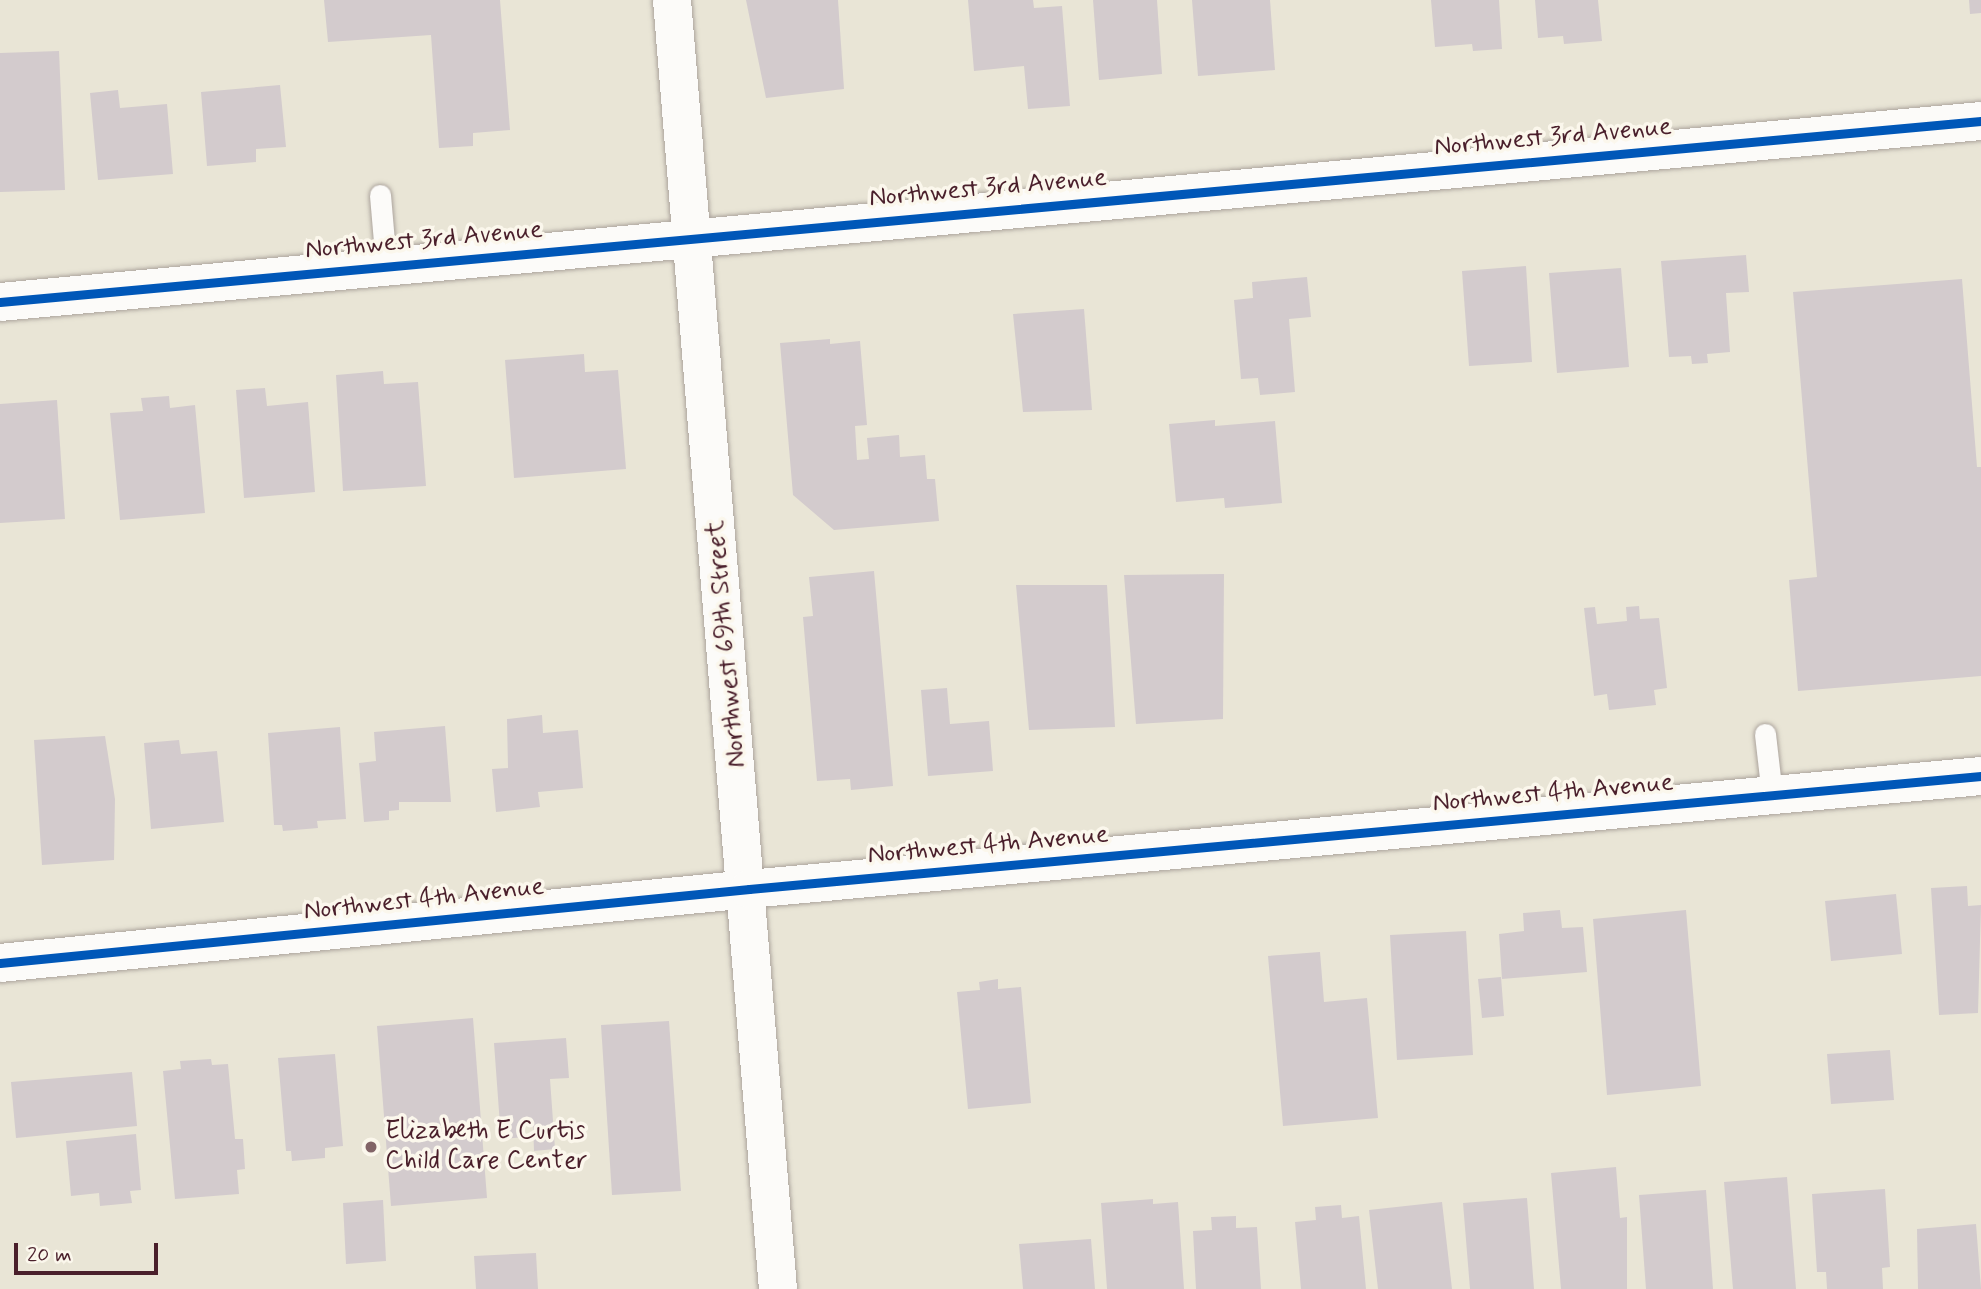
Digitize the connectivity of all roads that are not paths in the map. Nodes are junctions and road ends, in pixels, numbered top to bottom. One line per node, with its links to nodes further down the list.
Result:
1 (672, 0): 4 (street, Northwest 69th Street)
2 (1981, 121): 4 (street, Northwest 3rd Avenue)
3 (380, 195): 5 (lane)
4 (690, 236): 5 (street, Northwest 3rd Avenue); 10 (street, Northwest 69th Street)
5 (386, 265): 6 (street, Northwest 3rd Avenue)
6 (0, 302)
7 (1765, 734): 9 (lane)
8 (1981, 776): 9 (street, Northwest 4th Avenue)
9 (1772, 795): 10 (street, Northwest 4th Avenue)
10 (748, 888): 11 (street, Northwest 4th Avenue); 12 (street, Northwest 69th Street)
11 (0, 963)
12 (778, 1289)

